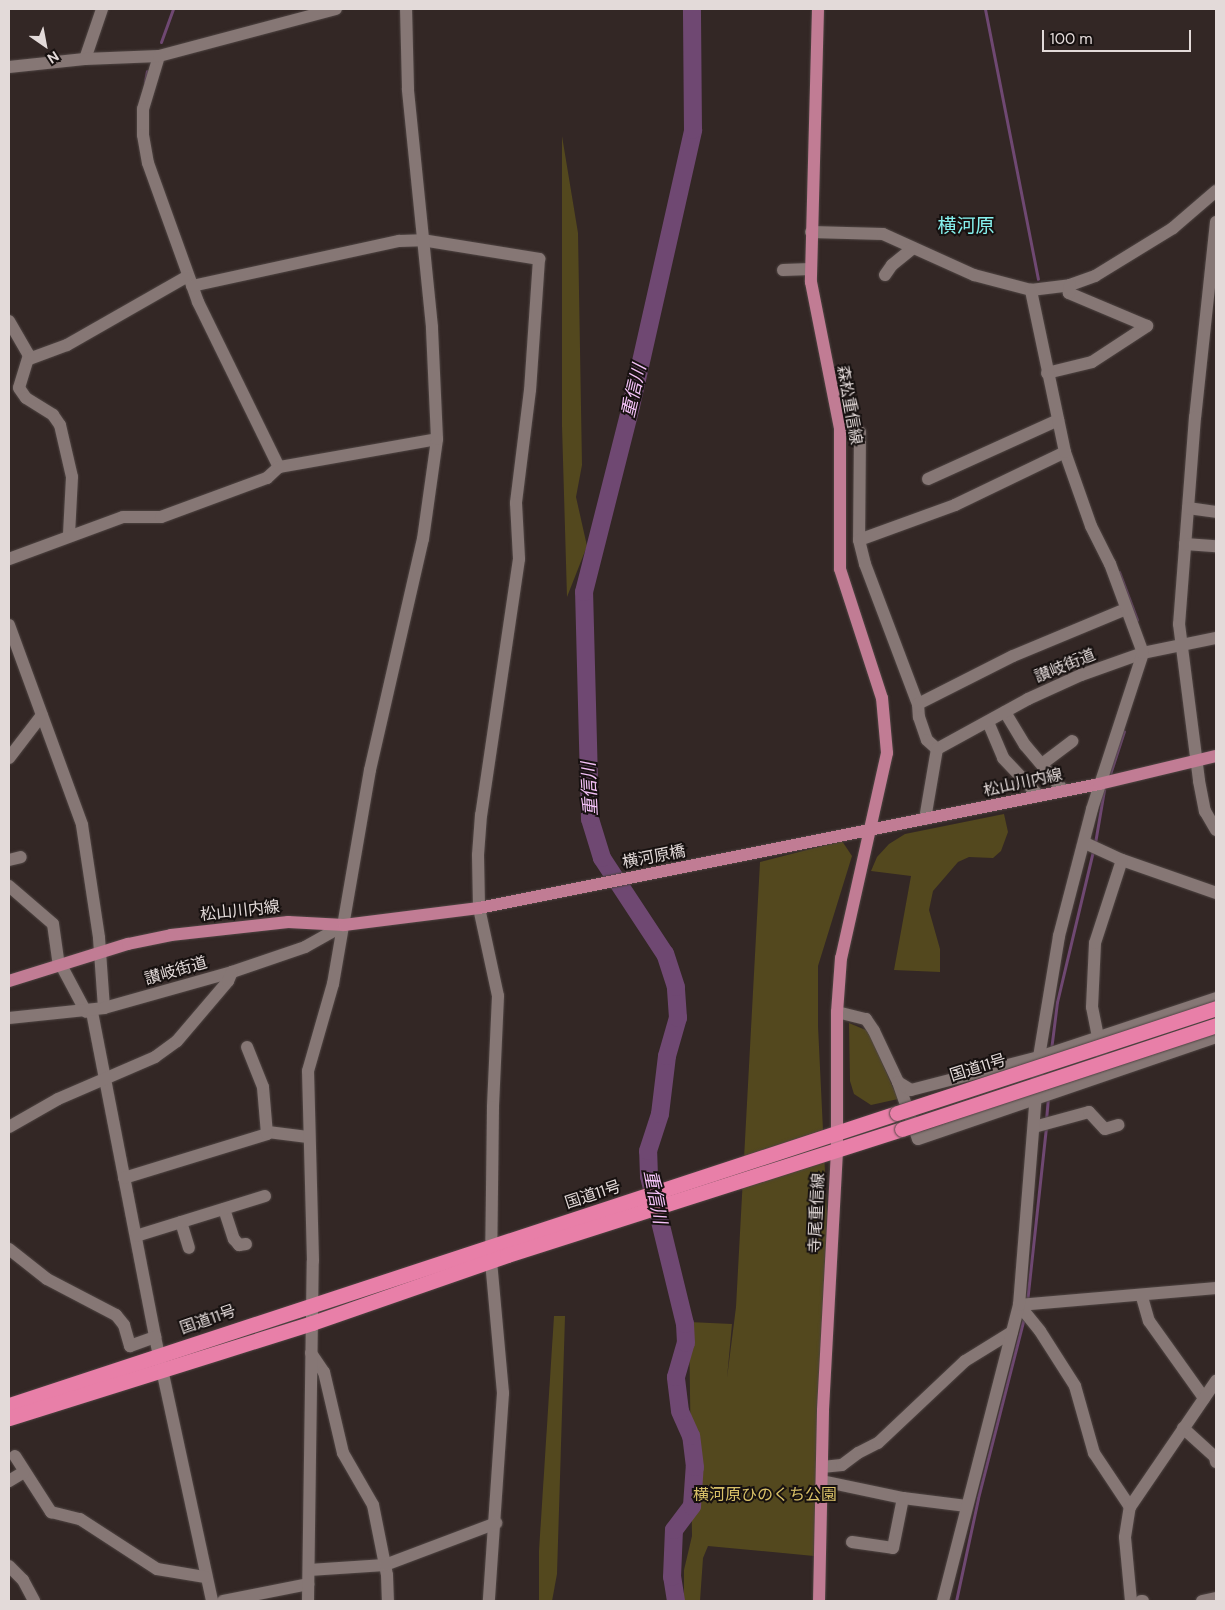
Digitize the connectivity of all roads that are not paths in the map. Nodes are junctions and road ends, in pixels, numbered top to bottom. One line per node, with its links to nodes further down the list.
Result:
1 (102, 9): 6 (street)
2 (336, 9): 5 (street)
3 (406, 9): 11 (street)
4 (818, 9): 10 (main road, 森松重信線)
5 (159, 56): 6 (street); 16 (street)
6 (85, 59): 7 (street)
7 (9, 67)
8 (1216, 191): 17 (street)
9 (1216, 222): 29 (street)
10 (811, 232): 12 (street); 14 (main road, 森松重信線)
11 (422, 240): 16 (street); 25 (street); 62 (street)
12 (914, 248): 15 (street); 18 (street)
13 (783, 270): 14 (street)
14 (811, 270): 55 (main road, 森松重信線)
15 (886, 275)
16 (190, 281): 20 (street); 27 (street)
17 (1070, 285): 18 (street); 21 (street)
18 (1031, 290): 21 (street)
19 (9, 321): 20 (street)
20 (30, 359): 22 (street)
21 (1050, 372): 23 (street)
22 (14, 380): 31 (street)
23 (1058, 420): 26 (street); 28 (street)
24 (860, 432): 32 (street)
25 (436, 439): 27 (street); 63 (street)
26 (1065, 452): 32 (street); 36 (street)
27 (279, 467): 31 (street)
28 (928, 479)
29 (1188, 508): 30 (street); 33 (street)
30 (1216, 512)
31 (69, 534): 35 (street)
32 (859, 540): 41 (street)
33 (1185, 544): 34 (street); 39 (street)
34 (1216, 546)
35 (9, 559)
36 (1126, 609): 40 (street); 41 (street)
37 (9, 625): 43 (street)
38 (1216, 638): 39 (street, 讃岐街道)
39 (1180, 643): 40 (street, 讃岐街道); 49 (street)
40 (1146, 652): 42 (street, 讃岐街道); 51 (street)
41 (918, 704): 46 (street)
42 (1005, 712): 44 (street, 讃岐街道); 50 (street)
43 (42, 715): 48 (street); 64 (street)
44 (988, 722): 46 (street, 讃岐街道); 53 (street)
45 (1072, 741): 50 (street)
46 (937, 749): 54 (street)
47 (1216, 756): 49 (main road, 松山川内線)
48 (9, 758)
49 (1198, 760): 51 (main road, 松山川内線); 56 (street)
50 (1042, 764): 52 (street)
51 (1099, 784): 52 (main road, 松山川内線); 58 (street)
52 (1064, 791): 53 (main road, 松山川内線)
53 (1039, 796): 54 (main road, 松山川内線)
54 (926, 819): 55 (main road, 松山川内線)
55 (870, 829): 57 (main road, 松山川内線); 71 (main road, 寺尾重信線)
56 (1216, 830)
57 (834, 837): 62 (main road, 横河原橋)
58 (1085, 843): 59 (street); 77 (street)
59 (1122, 860): 61 (street); 74 (street)
60 (9, 886): 65 (street)
61 (1216, 893)
62 (480, 908): 63 (main road, 松山川内線); 98 (street)
63 (344, 925): 64 (main road, 松山川内線); 66 (street, 讃岐街道); 87 (street)
64 (100, 955): 65 (main road, 松山川内線); 70 (street)
65 (60, 966): 67 (main road, 松山川内線); 70 (street)
66 (232, 972): 70 (street, 讃岐街道); 79 (street)
67 (9, 981)
68 (1216, 998): 74 (street)
69 (1216, 1008): 86 (highway, 国道11号, bridge)
70 (94, 1011): 72 (street, 讃岐街道); 79 (street)
71 (837, 1012): 80 (street); 86 (main road, 寺尾重信線)
72 (9, 1018)
73 (1216, 1025): 88 (highway, 国道11号, bridge)
74 (1097, 1036): 77 (street); 78 (street)
75 (1216, 1036): 78 (street)
76 (247, 1047): 85 (street)
77 (1039, 1057): 80 (street); 81 (street)
78 (1105, 1074): 81 (street)
79 (104, 1079): 84 (street); 89 (street)
80 (898, 1082): 81 (street)
81 (1037, 1099): 83 (street)
82 (1118, 1125): 83 (street)
83 (1034, 1127): 102 (street)
84 (9, 1128)
85 (268, 1132): 87 (street); 89 (street)
86 (838, 1134): 88 (main road, 寺尾重信線); 96 (highway, 国道11号)
87 (308, 1137): 101 (street)
88 (837, 1151): 96 (highway, 国道11号); 117 (main road, 寺尾重信線)
89 (124, 1178): 93 (street)
90 (265, 1197): 91 (street)
91 (224, 1209): 92 (street); 94 (street)
92 (181, 1222): 93 (street); 95 (street)
93 (136, 1236): 105 (street)
94 (246, 1244)
95 (189, 1248)
96 (507, 1248): 98 (highway, 国道11号)
97 (9, 1249): 105 (street)
98 (492, 1254): 101 (highway, 国道11号); 103 (highway, 国道11号); 122 (street)
99 (1216, 1288): 100 (street)
100 (1142, 1296): 102 (street); 110 (street)
101 (312, 1303): 103 (street); 107 (highway, 国道11号)
102 (1019, 1305): 104 (street); 121 (street)
103 (312, 1323): 106 (street); 108 (highway, 国道11号)
104 (1012, 1332): 117 (street); 120 (street)
105 (155, 1337): 107 (street)
106 (311, 1353): 124 (street); 126 (street)
107 (159, 1356): 108 (street); 111 (highway, 国道11号)
108 (162, 1371): 112 (highway, 国道11号); 127 (street)
109 (1216, 1381): 110 (street)
110 (1204, 1398): 113 (street)
111 (9, 1404)
112 (9, 1418)
113 (1182, 1428): 115 (street); 121 (street)
114 (15, 1456): 116 (street)
115 (1216, 1462)
116 (24, 1472): 118 (street); 127 (street)
117 (822, 1474): 119 (street); 136 (main road, 寺尾重信線)
118 (9, 1481)
119 (903, 1498): 120 (street); 123 (street)
120 (966, 1506): 137 (street)
121 (1130, 1507): 138 (street)
122 (496, 1523): 124 (street); 135 (street)
123 (852, 1542)
124 (385, 1565): 126 (street); 134 (street)
125 (9, 1566): 130 (street)
126 (309, 1570): 128 (street)
127 (205, 1576): 131 (street)
128 (308, 1584): 132 (street); 133 (street)
129 (1216, 1598): 139 (street)
130 (34, 1601)
131 (212, 1601)
132 (223, 1601)
133 (308, 1601)
134 (388, 1601)
135 (489, 1601)
136 (819, 1601)
137 (944, 1601)
138 (1130, 1601)
139 (1202, 1601)

